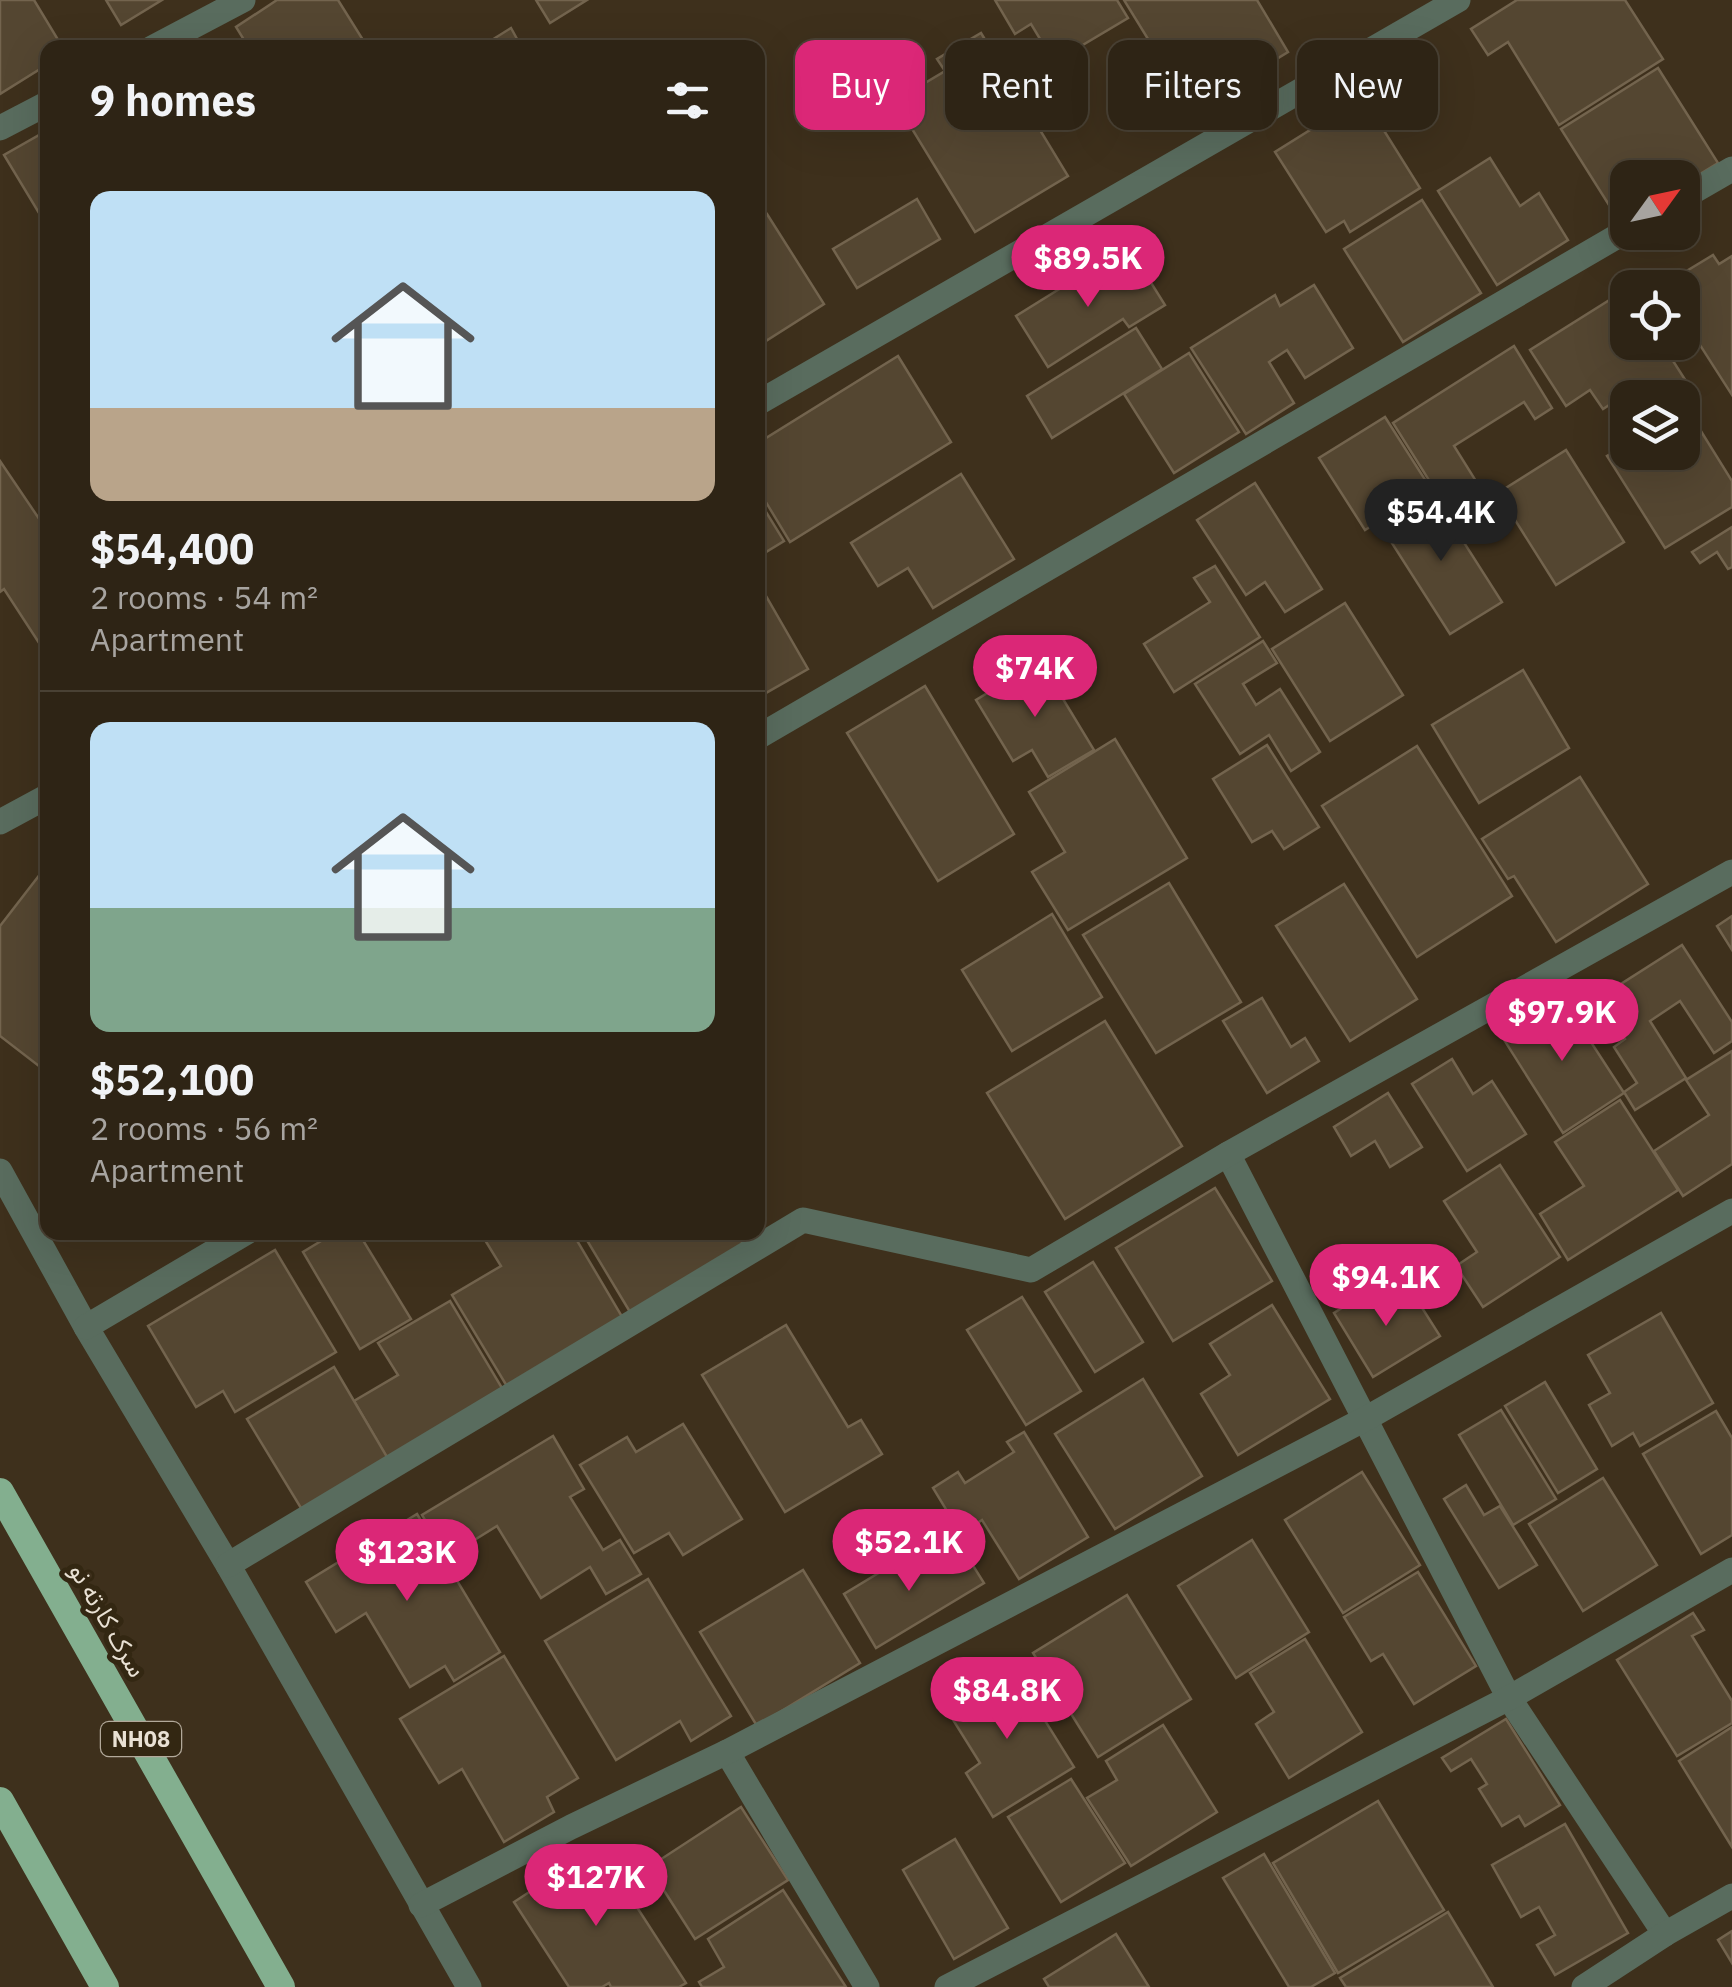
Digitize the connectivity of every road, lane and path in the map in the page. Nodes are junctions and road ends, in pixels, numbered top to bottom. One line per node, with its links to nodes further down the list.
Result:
1 (242, 0): 3 (street)
2 (1458, 0): 9 (street)
3 (167, 40)
4 (40, 107): 5 (street)
5 (0, 128)
6 (1732, 170): 7 (street)
7 (1700, 188)
8 (1610, 241): 10 (street)
9 (765, 400)
10 (765, 734)
11 (40, 800): 12 (street)
12 (0, 822)
13 (1732, 872): 14 (street)
14 (1228, 1154): 19 (street); 21 (street)
15 (0, 1171): 18 (street)
16 (1732, 1210): 19 (street)
17 (234, 1240): 18 (street)
18 (86, 1328): 21 (street)
19 (1367, 1418): 23 (street); 24 (street)
20 (0, 1492): 30 (highway, سرک کارته نو / NH08)
21 (228, 1565): 27 (street)
22 (1732, 1570): 23 (street)
23 (1510, 1698): 28 (street); 33 (street)
24 (727, 1752): 27 (street); 32 (street)
25 (0, 1800): 29 (highway)
26 (1732, 1896): 28 (street)
27 (421, 1905): 31 (street)
28 (1665, 1934): 34 (street)
29 (105, 1987)
30 (281, 1987)
31 (469, 1987)
32 (867, 1987)
33 (947, 1987)
34 (1584, 1987)

